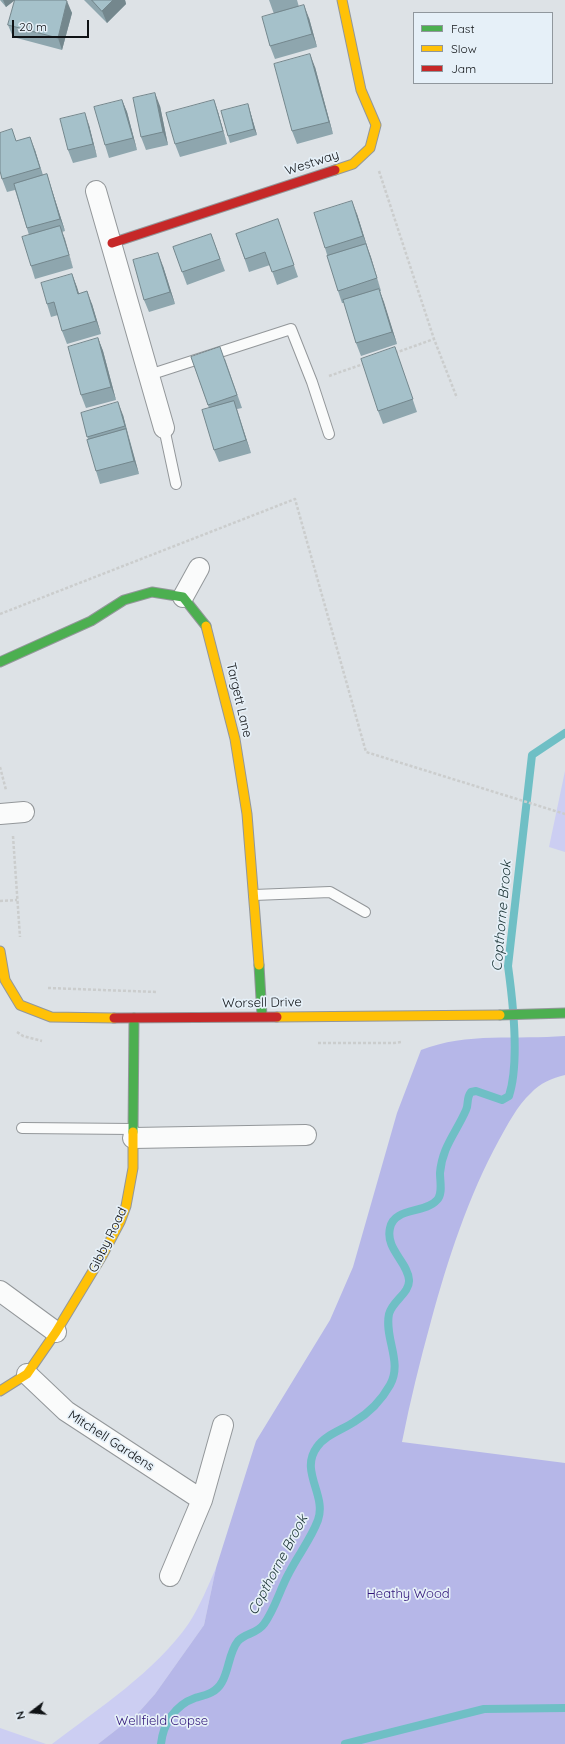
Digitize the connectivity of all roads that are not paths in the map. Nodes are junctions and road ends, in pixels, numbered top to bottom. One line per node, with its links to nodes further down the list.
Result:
1 (342, 0): 3 (street, Westway)
2 (96, 191): 3 (street)
3 (112, 243): 4 (street)
4 (149, 375): 5 (street); 6 (lane)
5 (164, 428): 7 (lane)
6 (329, 434)
7 (176, 484)
8 (199, 568): 9 (street)
9 (183, 597): 10 (street); 11 (street, Targett Lane)
10 (0, 662)
11 (254, 895): 12 (lane); 15 (street, Targett Lane)
12 (365, 912)
13 (0, 950): 16 (street, Worsell Drive)
14 (565, 1012): 15 (street, Worsell Drive)
15 (262, 1016): 16 (street, Worsell Drive)
16 (134, 1018): 18 (street, Gibby Road)
17 (22, 1128): 18 (lane)
18 (133, 1134): 19 (street); 21 (street, Gibby Road)
19 (306, 1135)
20 (0, 1291): 21 (street)
21 (56, 1332): 22 (street, Gibby Road)
22 (26, 1374): 23 (street, Gibby Road); 25 (street, Mitchell Gardens)
23 (0, 1391)
24 (223, 1425): 25 (street)
25 (202, 1500): 26 (street)
26 (170, 1576)

